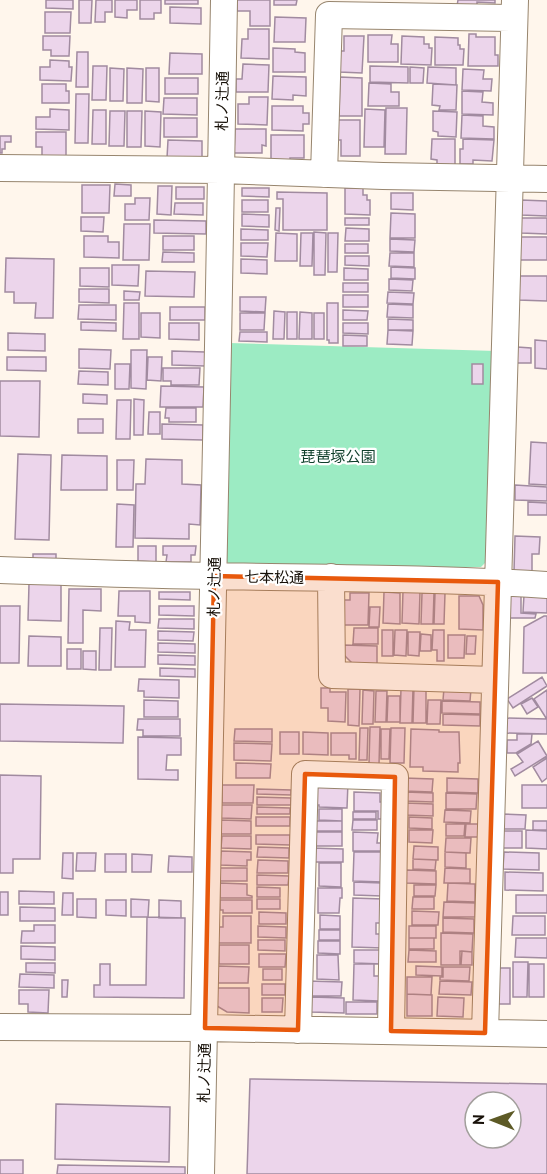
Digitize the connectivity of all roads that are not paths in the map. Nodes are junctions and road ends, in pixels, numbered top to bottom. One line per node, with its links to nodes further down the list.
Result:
1 (224, 0): 4 (street, 札ノ辻通)
2 (515, 9): 5 (street); 6 (street)
3 (0, 168): 4 (street)
4 (221, 170): 5 (street); 9 (street, 札ノ辻通)
5 (324, 174): 6 (street)
6 (510, 178): 7 (street); 11 (street)
7 (547, 179)
8 (0, 570): 9 (street, 七本松通)
9 (214, 576): 10 (street, 七本松通); 15 (street, 札ノ辻通)
10 (331, 577): 11 (street, 七本松通); 13 (street)
11 (498, 582): 12 (street, 七本松通); 13 (street)
12 (547, 585)
13 (495, 680): 18 (street)
14 (0, 1027): 15 (street)
15 (205, 1028): 16 (street); 20 (street, 札ノ辻通)
16 (298, 1030): 17 (street); 17 (street)
17 (391, 1030): 18 (street)
18 (485, 1034): 19 (street)
19 (547, 1034)
20 (201, 1174)

